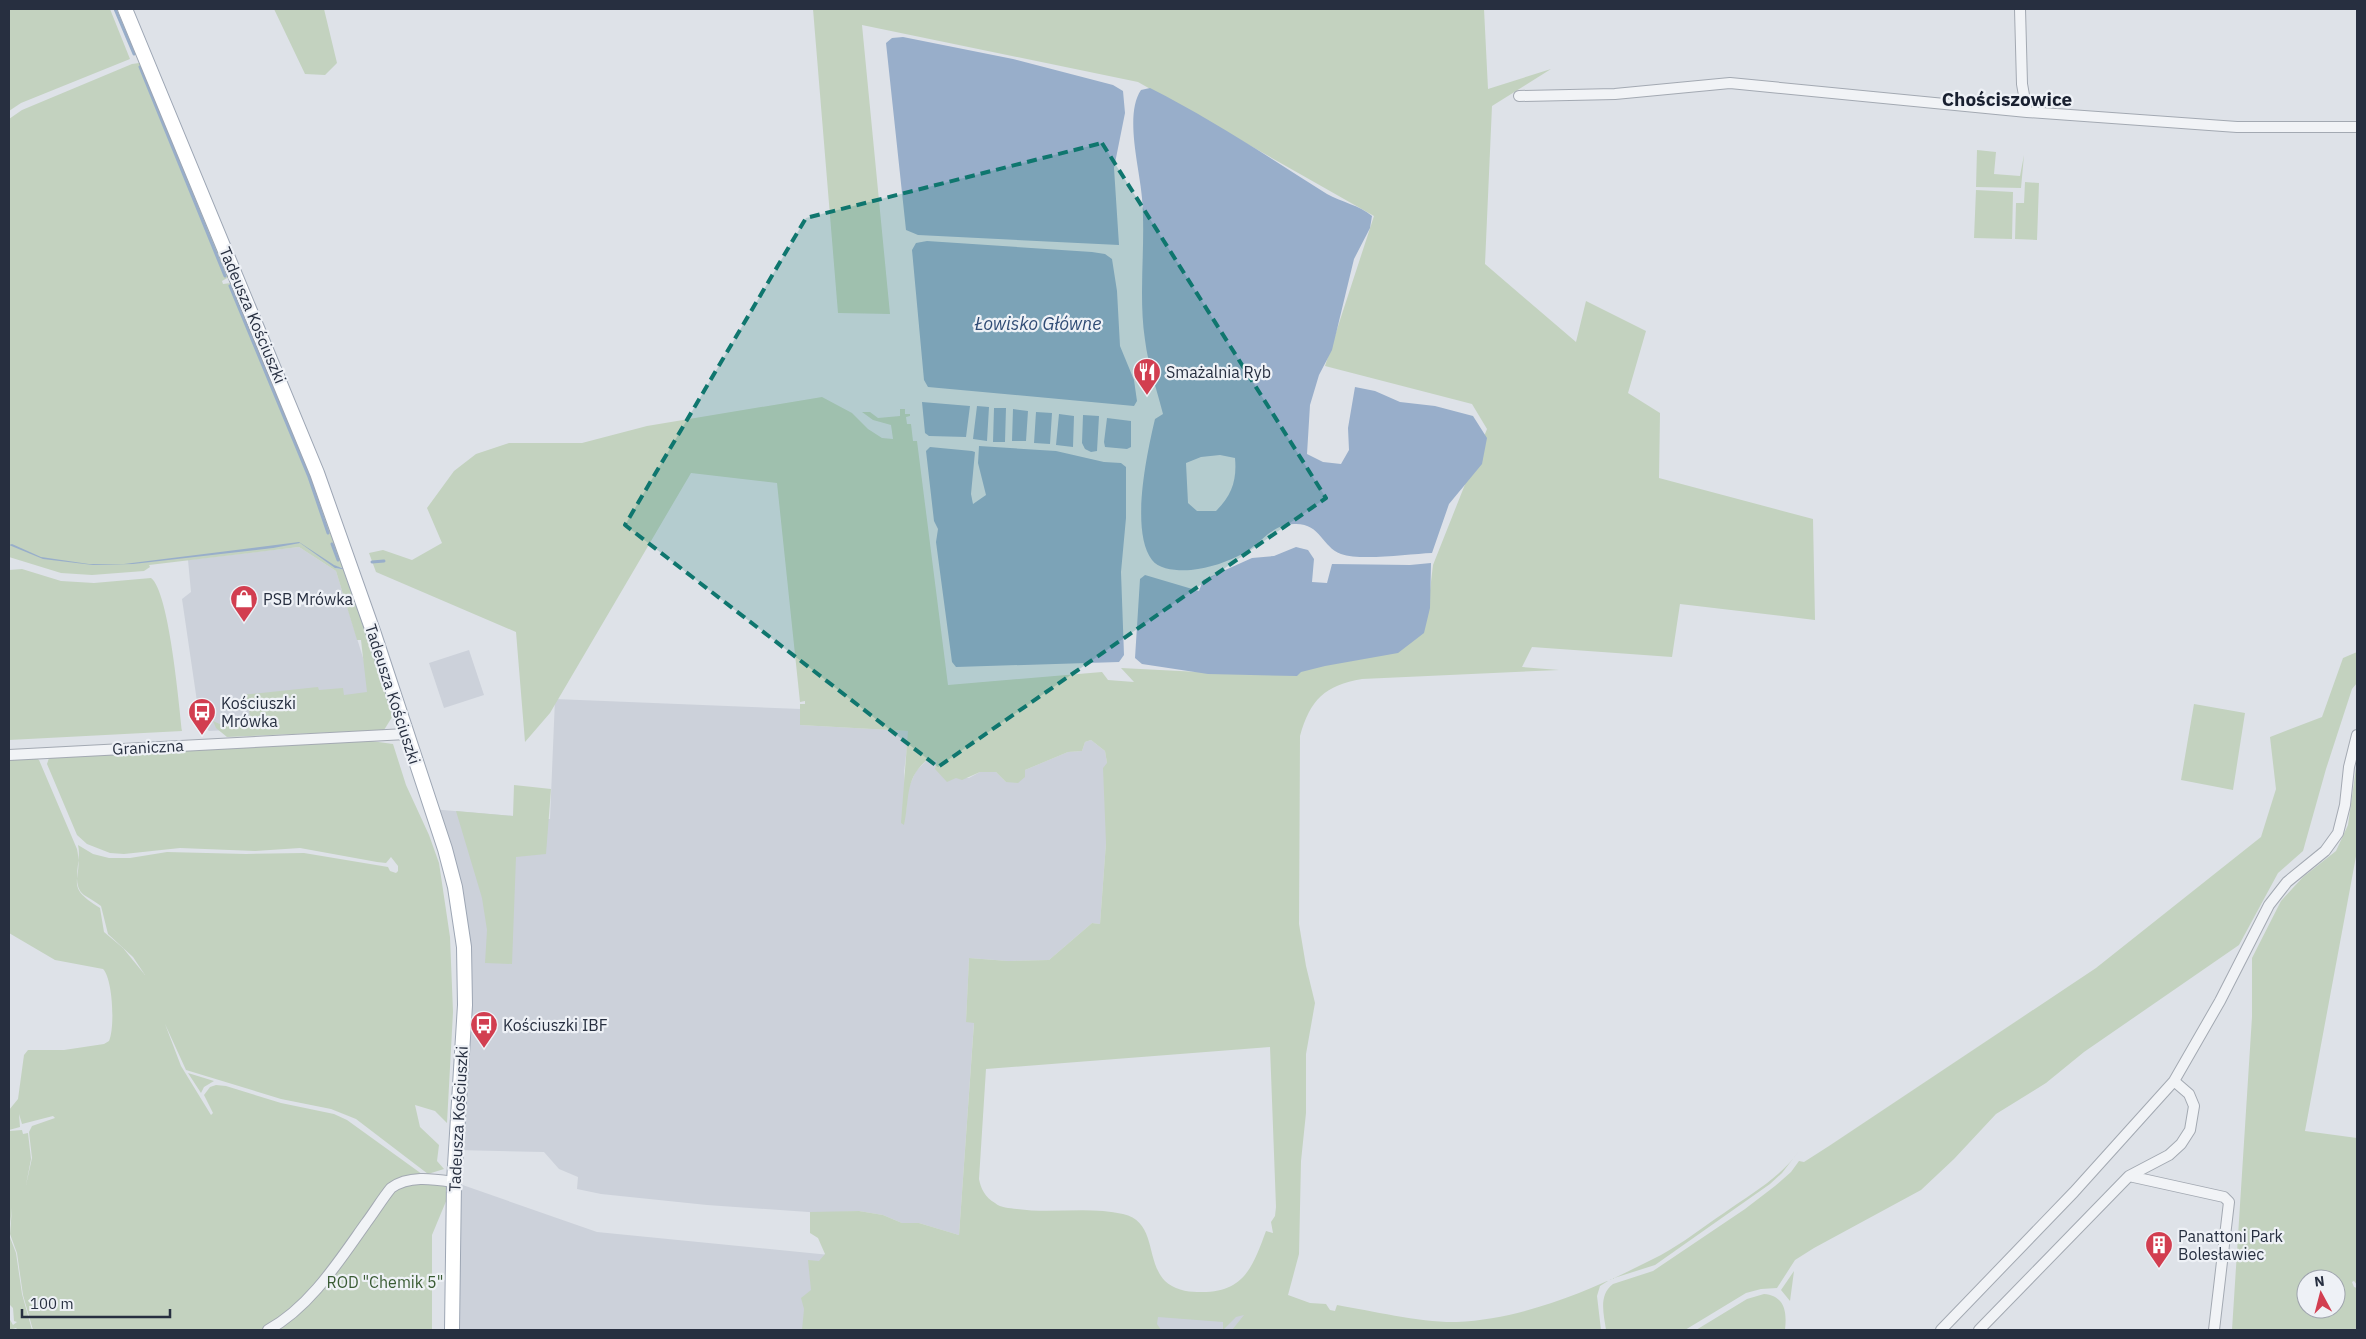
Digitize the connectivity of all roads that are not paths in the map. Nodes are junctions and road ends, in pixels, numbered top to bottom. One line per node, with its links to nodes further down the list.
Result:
1 (125, 9): 6 (main road, Tadeusza Kościuszki)
2 (2020, 9): 4 (street)
3 (1519, 96): 4 (street)
4 (2027, 112): 5 (street)
5 (2357, 127)
6 (406, 734): 8 (street, Graniczna); 11 (main road, Tadeusza Kościuszki)
7 (2357, 735): 9 (street)
8 (9, 755)
9 (2174, 1081): 10 (street); 14 (street)
10 (2129, 1176): 15 (street); 16 (street)
11 (454, 1182): 12 (street); 13 (main road, Tadeusza Kościuszki)
12 (268, 1330)
13 (452, 1330)
14 (1941, 1330)
15 (1979, 1330)
16 (2214, 1330)

